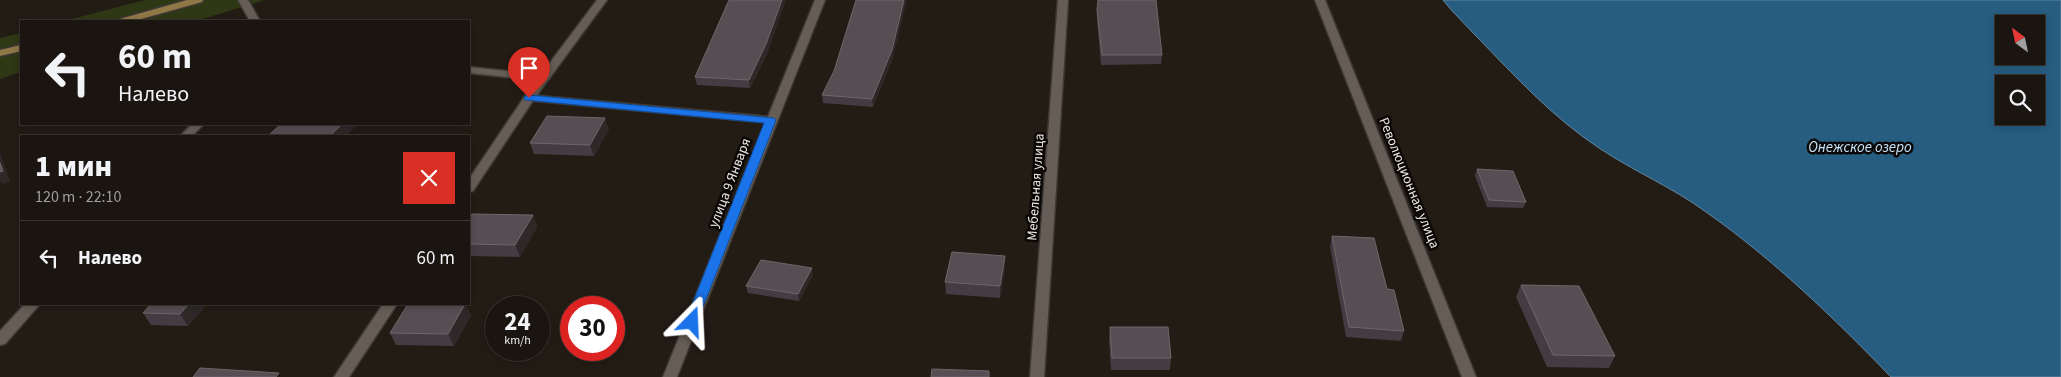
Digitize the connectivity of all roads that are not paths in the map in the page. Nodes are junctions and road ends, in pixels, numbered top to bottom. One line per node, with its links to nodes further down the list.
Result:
1 (198, 0): 7 (main road)
2 (243, 0): 8 (street)
3 (602, 0): 12 (street)
4 (820, 0): 14 (street, улица 9 Января)
5 (1063, 0): 23 (street, Мебельная улица)
6 (1320, 0): 24 (street, Революционная улица)
7 (128, 20)
8 (254, 20)
9 (20, 48): 10 (main road)
10 (0, 54)
11 (470, 70): 12 (street)
12 (544, 78): 13 (street)
13 (529, 98): 14 (street); 17 (street)
14 (771, 120): 22 (street, улица 9 Января)
15 (197, 125): 16 (street)
16 (187, 135)
17 (470, 186)
18 (32, 305): 20 (street)
19 (389, 305): 21 (street)
20 (0, 340)
21 (341, 377)
22 (670, 377)
23 (1037, 377)
24 (1469, 377)

